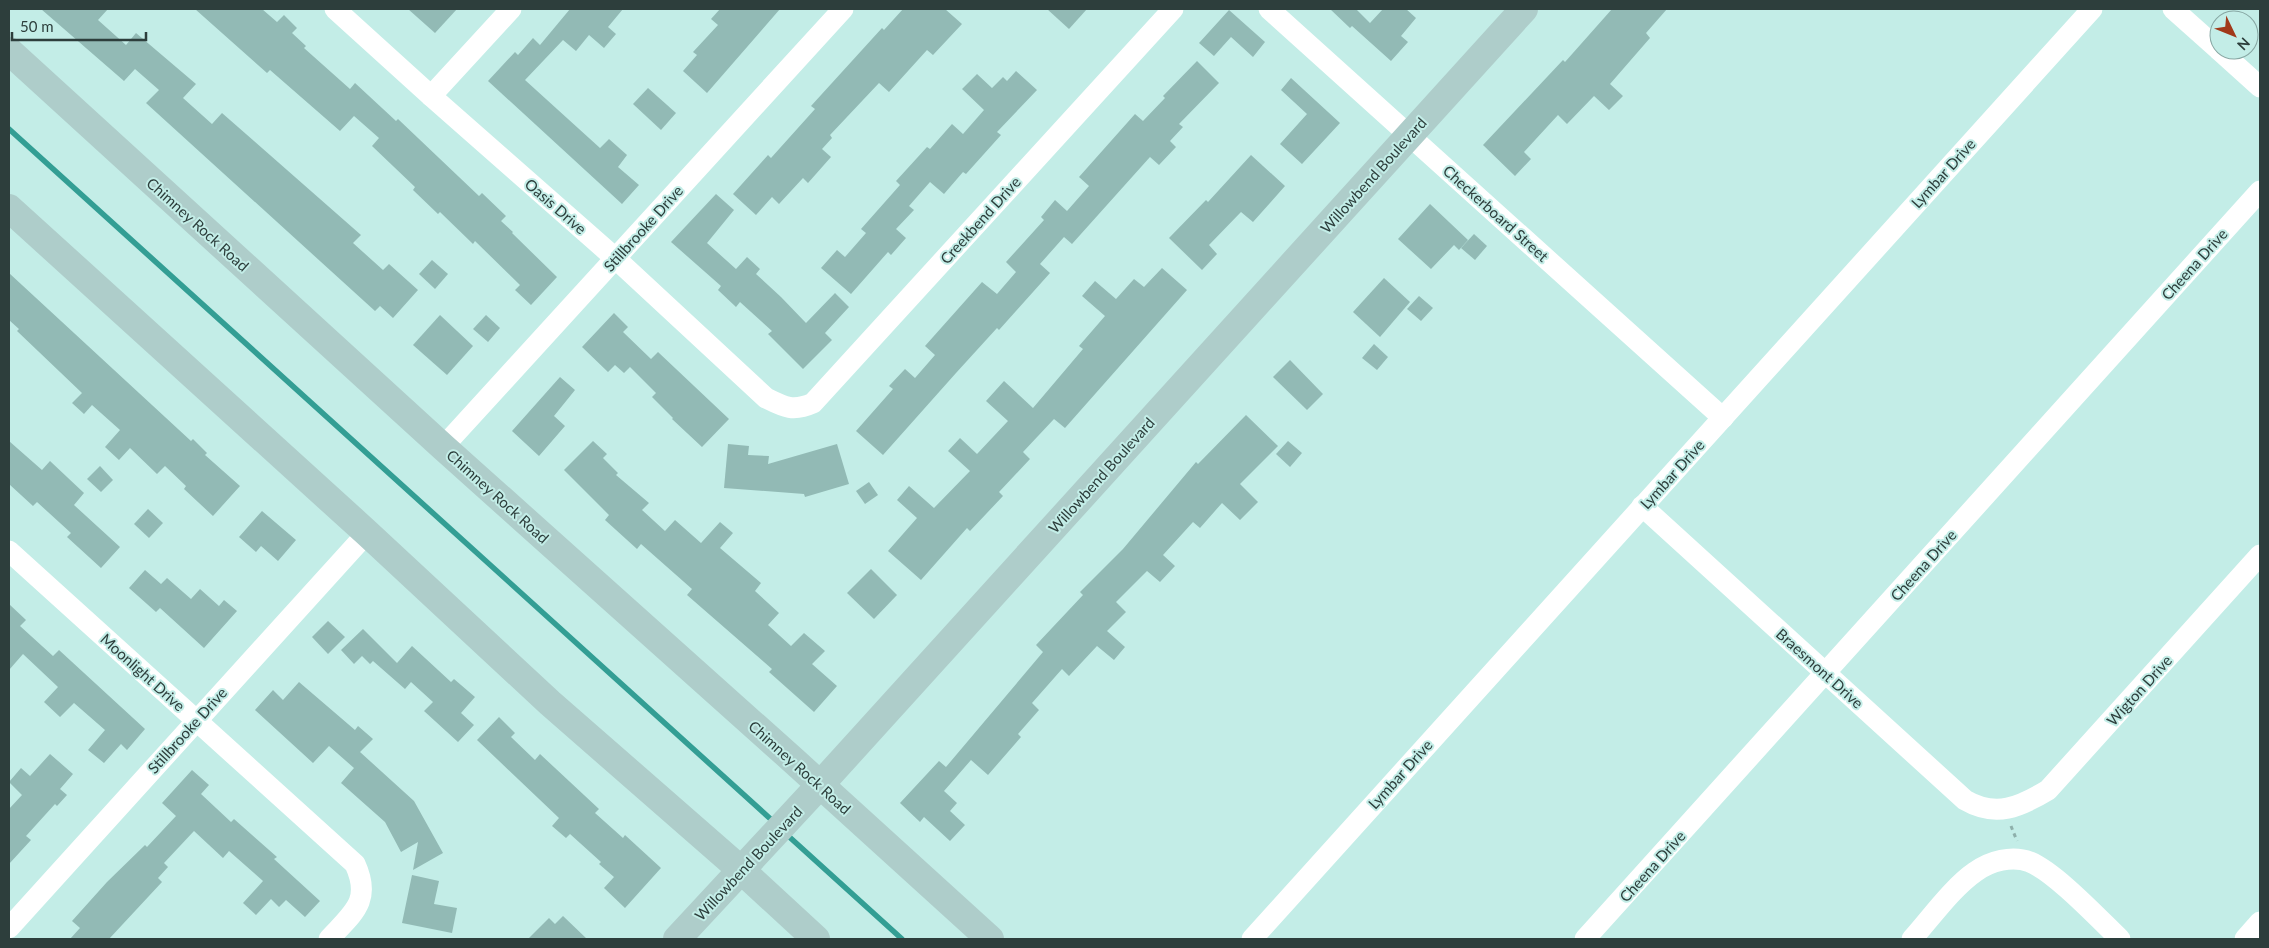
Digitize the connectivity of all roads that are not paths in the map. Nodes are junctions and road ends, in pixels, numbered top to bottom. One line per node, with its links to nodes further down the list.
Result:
1 (335, 9): 13 (street, Oasis Drive)
2 (511, 9): 13 (street)
3 (843, 9): 17 (street, Stillbrooke Drive)
4 (1173, 9): 18 (street, Creekbend Drive)
5 (1270, 9): 14 (street, Checkerboard Street)
6 (1524, 9): 14 (main road, Willowbend Boulevard)
7 (2092, 9): 19 (street, Lymbar Drive)
8 (2173, 9): 9 (street)
9 (2209, 41)
10 (9, 51): 20 (main road, Chimney Rock Road)
11 (2230, 60): 12 (street)
12 (2260, 87)
13 (431, 96): 17 (street, Oasis Drive)
14 (1409, 135): 19 (street, Checkerboard Street); 27 (main road, Willowbend Boulevard)
15 (2260, 190): 25 (street, Cheena Drive)
16 (9, 208): 22 (main road)
17 (615, 258): 18 (street, Oasis Drive); 20 (street, Stillbrooke Drive)
18 (777, 403)
19 (1722, 418): 21 (street, Lymbar Drive)
20 (443, 447): 27 (main road, Chimney Rock Road)
21 (1642, 506): 25 (street, Braesmont Drive); 36 (street, Lymbar Drive)
22 (367, 533): 26 (street, Stillbrooke Drive); 29 (main road)
23 (2260, 555): 28 (street, Wigton Drive)
24 (11, 559): 26 (street, Moonlight Drive)
25 (1825, 673): 28 (street, Braesmont Drive); 37 (street, Cheena Drive)
26 (196, 720): 31 (street, Stillbrooke Drive); 32 (street, Moonlight Drive)
27 (820, 785): 29 (main road, Willowbend Boulevard); 35 (main road, Chimney Rock Road)
28 (2006, 808)
29 (740, 869): 33 (main road, Willowbend Boulevard); 34 (main road)
30 (2260, 922): 40 (street)
31 (9, 928)
32 (329, 939)
33 (677, 939)
34 (816, 939)
35 (990, 939)
36 (1252, 939)
37 (1585, 939)
38 (1912, 939): 39 (street)
39 (2120, 939)
40 (2245, 939)

